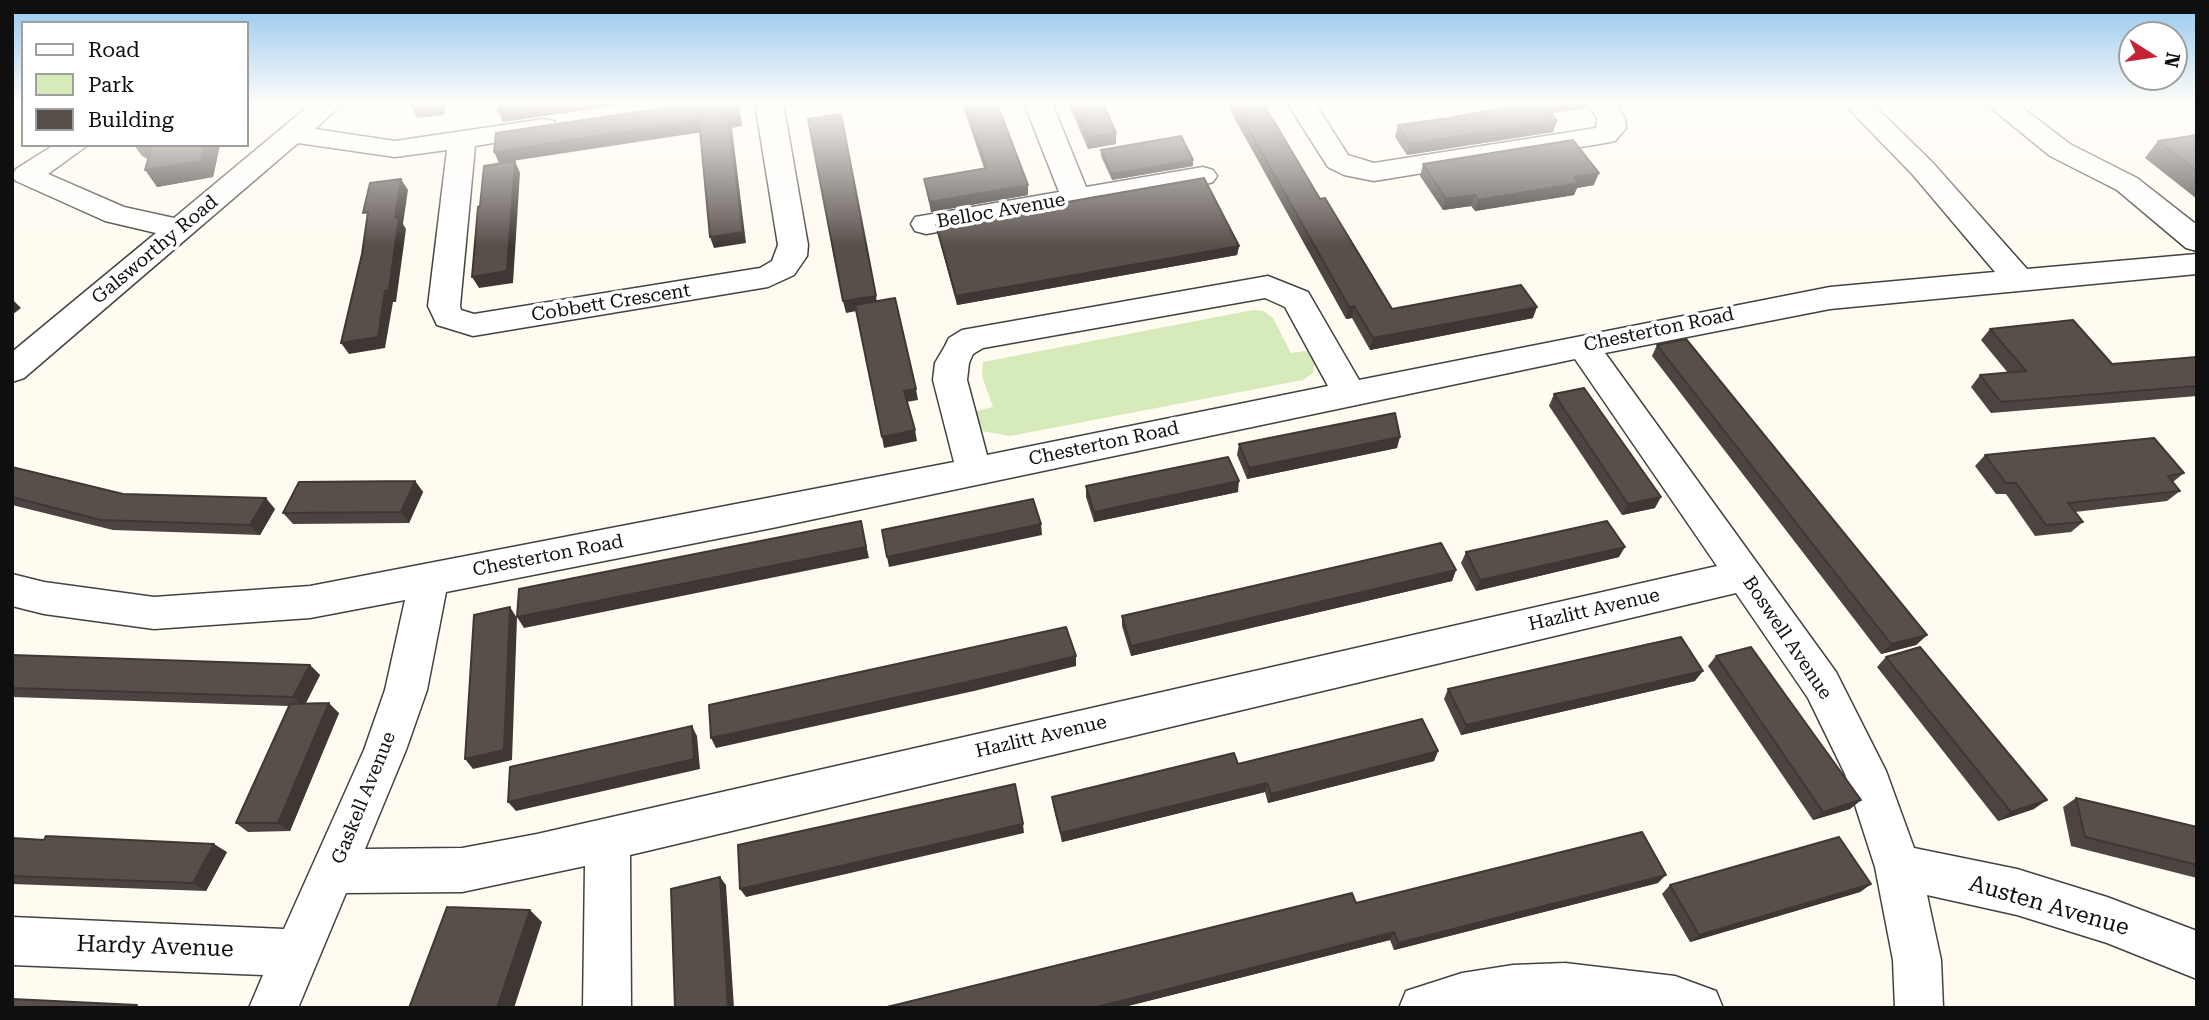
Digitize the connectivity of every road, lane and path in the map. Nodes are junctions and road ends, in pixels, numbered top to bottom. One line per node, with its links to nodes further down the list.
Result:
1 (65, 151): 13 (street)
2 (273, 151): 13 (street, Galsworthy Road)
3 (461, 151): 4 (street, Cobbett Crescent)
4 (777, 151)
5 (1057, 151): 11 (street, Belloc Avenue)
6 (1331, 151): 7 (street)
7 (1508, 151)
8 (1905, 151): 16 (street)
9 (2061, 151): 14 (street)
10 (1203, 176): 11 (street, Belloc Avenue)
11 (1076, 198): 12 (street, Belloc Avenue)
12 (926, 224)
13 (180, 229): 18 (street, Galsworthy Road)
14 (2197, 241)
15 (2197, 264): 16 (street, Chesterton Road)
16 (2018, 279): 17 (street, Chesterton Road)
17 (1583, 346): 19 (street, Chesterton Road); 21 (street, Boswell Avenue)
18 (12, 370)
19 (1350, 394): 20 (street, Chesterton Road); 20 (street)
20 (974, 471): 22 (street, Chesterton Road)
21 (1745, 575): 24 (street, Hazlitt Avenue); 25 (street, Boswell Avenue)
22 (429, 579): 23 (street, Chesterton Road); 26 (street, Gaskell Avenue)
23 (12, 590)
24 (608, 838): 26 (street, Hazlitt Avenue); 32 (street)
25 (1898, 867): 29 (street, Austen Avenue); 34 (street, Boswell Avenue)
26 (334, 871): 28 (street, Gaskell Avenue)
27 (12, 941): 28 (street, Hardy Avenue)
28 (298, 953): 31 (street, Gaskell Avenue)
29 (2197, 955)
30 (1439, 1006): 33 (street)
31 (273, 1008)
32 (607, 1008)
33 (1699, 1008)
34 (1919, 1008)

